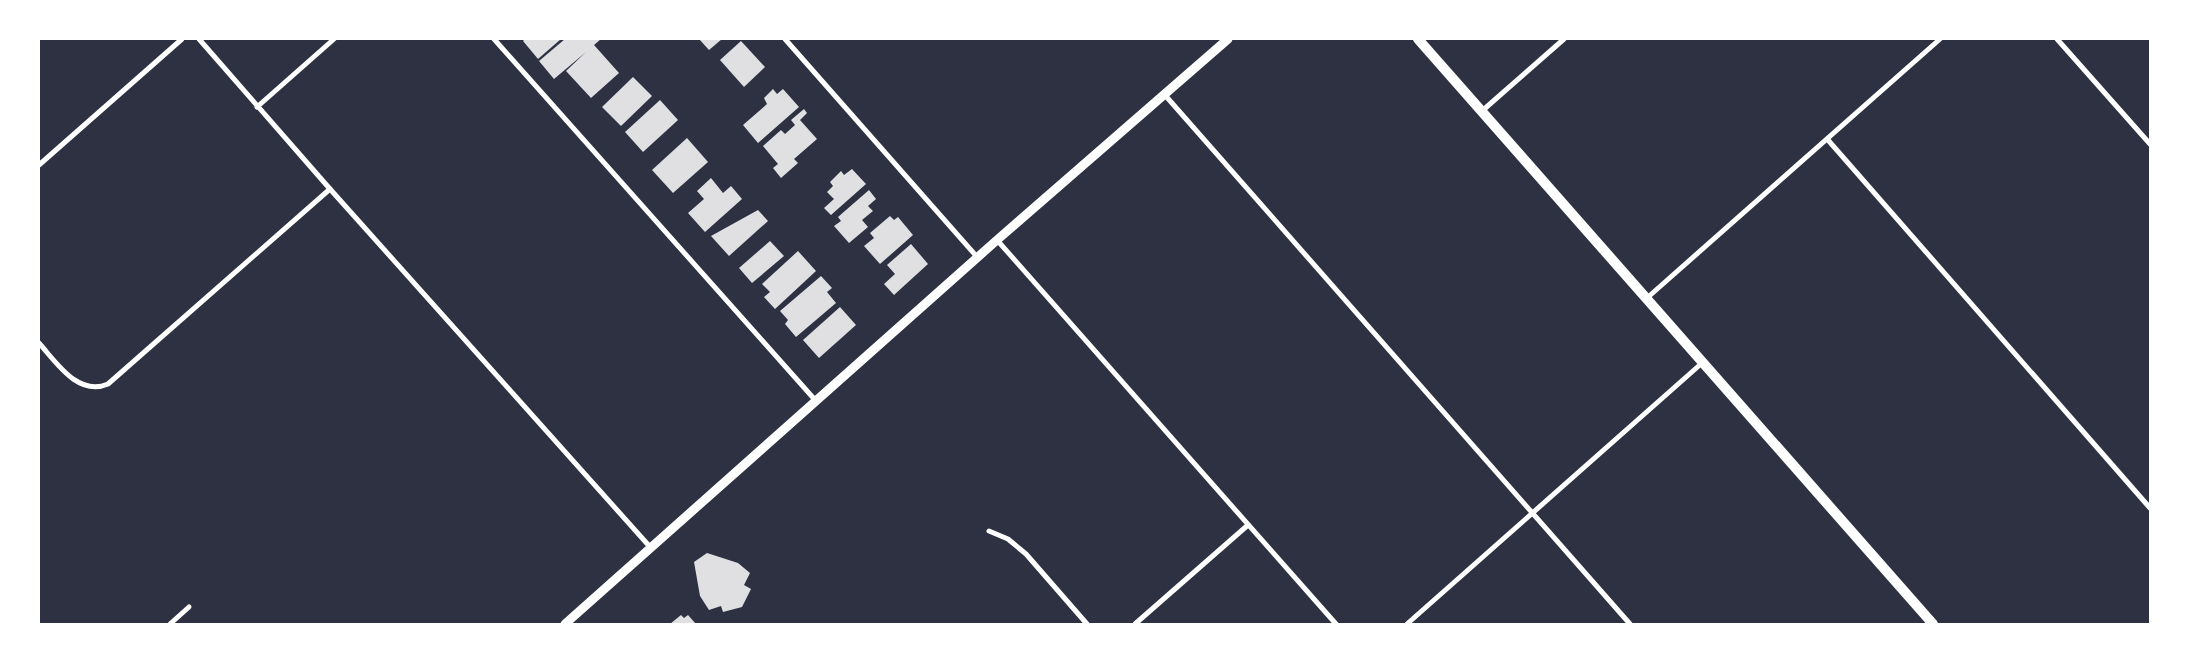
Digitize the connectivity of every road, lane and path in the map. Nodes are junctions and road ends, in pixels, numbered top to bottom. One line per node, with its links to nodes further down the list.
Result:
1 (182, 39): 16 (street)
2 (199, 39): 12 (street)
3 (334, 39): 12 (street)
4 (494, 39): 23 (street)
5 (785, 39): 19 (street)
6 (1228, 39): 11 (street)
7 (1418, 39): 13 (main road)
8 (1564, 39): 13 (street)
9 (1940, 39): 14 (street)
10 (2057, 39): 15 (street)
11 (1164, 94): 18 (street); 25 (street)
12 (257, 107): 17 (street)
13 (1482, 112): 20 (main road)
14 (1828, 140): 20 (street); 24 (street)
15 (2150, 144)
16 (39, 165)
17 (330, 189): 21 (street); 28 (street)
18 (997, 240): 19 (street); 26 (street)
19 (978, 258): 23 (street)
20 (1647, 298): 22 (main road)
21 (39, 343)
22 (1703, 362): 25 (street); 37 (main road)
23 (816, 402): 28 (street)
24 (2150, 508)
25 (1532, 513): 35 (street); 36 (street)
26 (1248, 525): 33 (street); 34 (street)
27 (989, 531): 32 (street)
28 (651, 548): 31 (street)
29 (189, 607): 30 (street)
30 (170, 624)
31 (566, 624)
32 (1087, 624)
33 (1135, 624)
34 (1336, 624)
35 (1407, 624)
36 (1630, 624)
37 (1932, 624)

